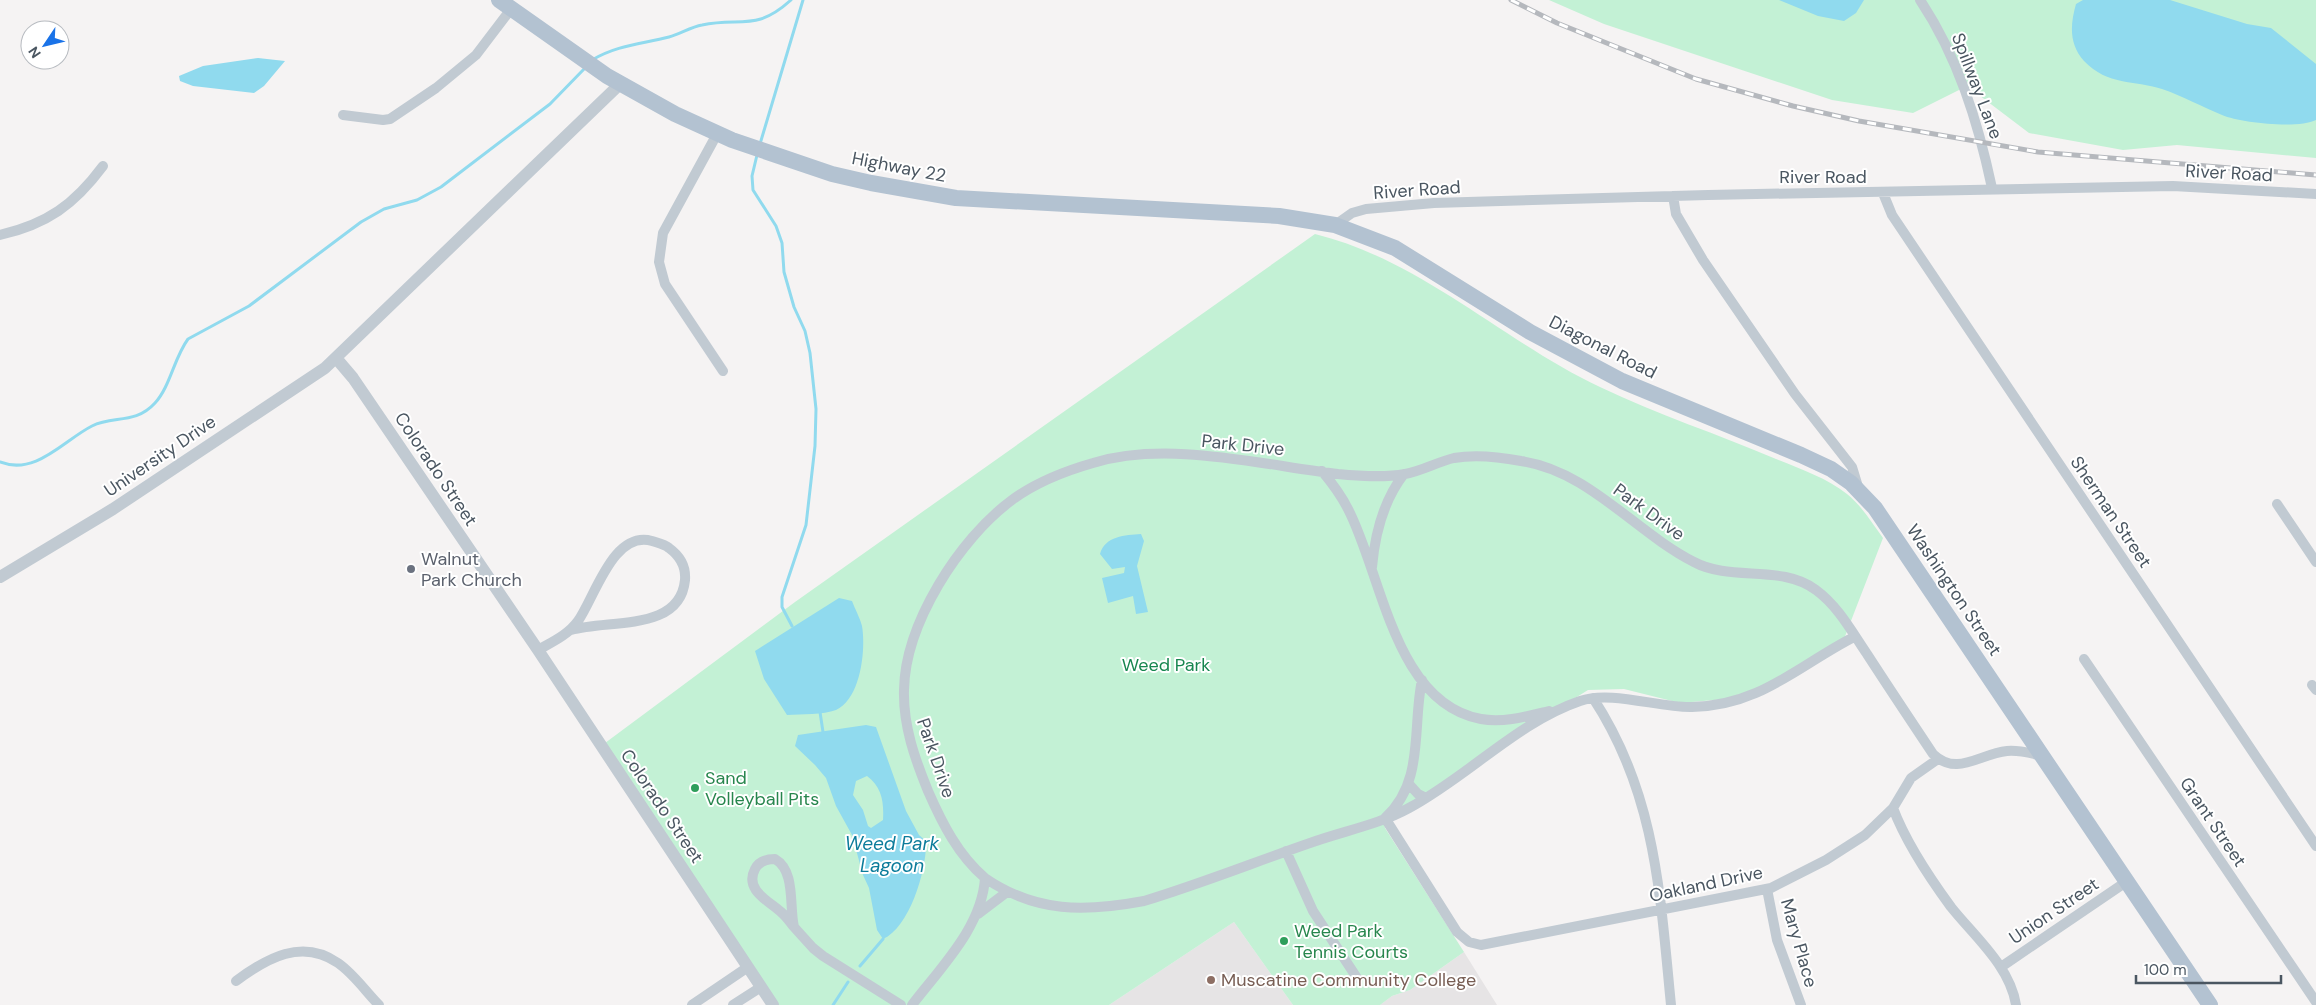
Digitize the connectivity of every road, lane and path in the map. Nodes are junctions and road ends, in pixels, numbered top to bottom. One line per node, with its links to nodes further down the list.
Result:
1 (1920, 0): 7 (street, Spillway Lane)
2 (505, 5): 3 (main road, Highway 22); 4 (street)
3 (620, 84): 5 (main road, Highway 22); 14 (street)
4 (343, 115)
5 (717, 134): 12 (main road, Highway 22); 15 (street)
6 (103, 166): 13 (street)
7 (1992, 188): 8 (street, River Road); 9 (street, River Road)
8 (1883, 193): 10 (street, River Road); 36 (street, Sherman Street)
9 (2313, 194): 11 (street)
10 (1673, 196): 12 (street, River Road); 18 (street, Washington Street)
11 (2316, 205)
12 (1335, 226): 18 (main road, Diagonal Road)
13 (0, 236)
14 (336, 358): 22 (street, University Drive); 25 (street, Colorado Street)
15 (723, 370)
16 (1322, 471): 17 (street, Park Drive); 21 (street); 38 (street, Park Drive)
17 (1404, 474): 21 (street); 24 (street, Park Drive)
18 (1859, 490): 30 (main road, Washington Street)
19 (2276, 504): 20 (street)
20 (2316, 562)
21 (1372, 573): 27 (street)
22 (0, 577)
23 (571, 630): 23 (street); 25 (street)
24 (1854, 637): 28 (street, Park Drive); 31 (street, Park Drive)
25 (538, 650): 45 (street, Colorado Street)
26 (2084, 659): 50 (street, Grant Street)
27 (1422, 680): 29 (street); 32 (street)
28 (1593, 698): 29 (street, Park Drive); 42 (street)
29 (1558, 710): 33 (street, Park Drive)
30 (2042, 756): 31 (street); 39 (main road, Washington Street)
31 (1938, 759): 34 (street, Oakland Drive)
32 (1408, 783): 33 (street); 35 (street)
33 (1426, 798): 35 (street, Park Drive)
34 (1893, 808): 40 (street, Oakland Drive); 46 (street)
35 (1385, 818): 37 (street, Park Drive); 42 (street, Oakland Drive)
36 (2316, 846)
37 (1286, 851): 41 (street, Park Drive); 47 (street)
38 (985, 878): 41 (street, Park Drive); 43 (street)
39 (2126, 882): 46 (street, Union Street); 60 (main road, Washington Street)
40 (1767, 889): 42 (street, Oakland Drive); 58 (street, Mary Place)
41 (1007, 892): 43 (street)
42 (1663, 909): 57 (street)
43 (977, 915): 56 (street)
44 (794, 927): 44 (street); 55 (street)
45 (748, 967): 49 (street, Colorado Street); 52 (street)
46 (2000, 967): 59 (street)
47 (1357, 978)
48 (236, 981): 51 (street)
49 (761, 987): 53 (street); 54 (street, Colorado Street)
50 (2316, 1002)
51 (379, 1005)
52 (692, 1005)
53 (733, 1005)
54 (773, 1005)
55 (901, 1005)
56 (912, 1005)
57 (1671, 1005)
58 (1801, 1005)
59 (2016, 1005)
60 (2210, 1005)

